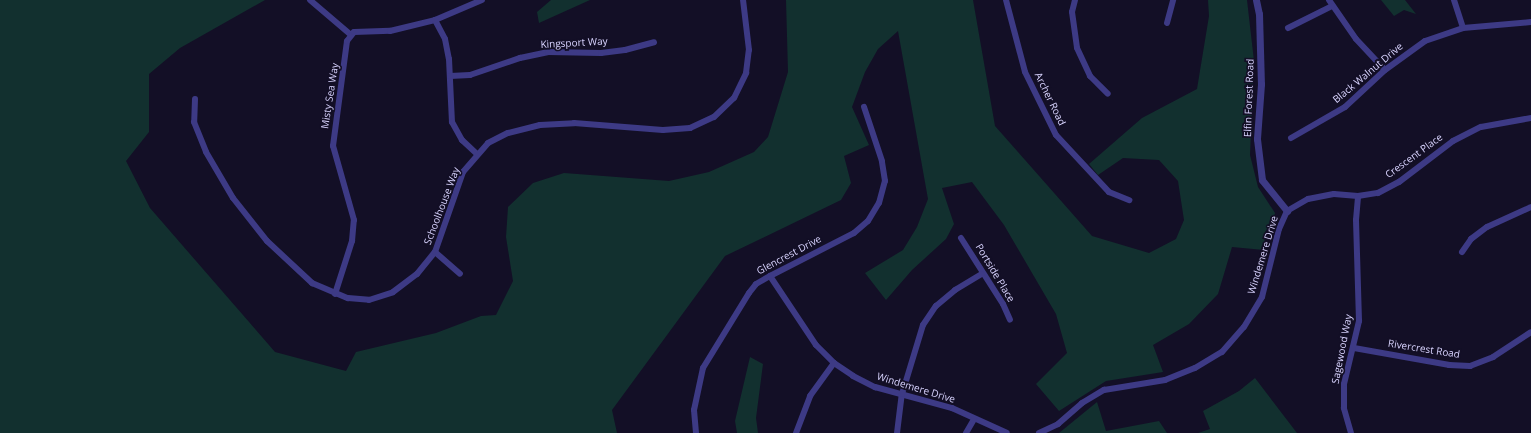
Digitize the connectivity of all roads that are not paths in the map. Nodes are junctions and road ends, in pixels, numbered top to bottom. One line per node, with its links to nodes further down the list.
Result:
1 (310, 0): 15 (street)
2 (482, 0): 10 (street)
3 (743, 0): 24 (street, Schoolhouse Way)
4 (1006, 0): 26 (street, Archer Road)
5 (1075, 0): 19 (street)
6 (1173, 0): 12 (street)
7 (1256, 0): 28 (street, Elfin Forest Road)
8 (1454, 0): 14 (street)
9 (1330, 3): 13 (street); 17 (street)
10 (435, 20): 15 (street); 18 (street)
11 (1531, 22): 14 (street, Black Walnut Drive)
12 (1167, 23)
13 (1288, 28)
14 (1463, 28): 17 (street, Black Walnut Drive)
15 (351, 35): 35 (street, Misty Sea Way)
16 (654, 42): 18 (street, Kingsport Way)
17 (1385, 70): 23 (street, Black Walnut Drive)
18 (450, 76): 24 (street)
19 (1108, 94)
20 (195, 99): 35 (street, Schoolhouse Way)
21 (864, 107): 34 (street, Glencrest Drive)
22 (1531, 118): 25 (street, Crescent Place)
23 (1291, 138)
24 (477, 154): 30 (street, Schoolhouse Way)
25 (1358, 196): 28 (street, Crescent Place); 38 (street, Sagewood Way)
26 (1129, 200)
27 (1531, 207): 31 (street)
28 (1287, 211): 47 (street, Windemere Drive)
29 (961, 238): 33 (street, Portside Place)
30 (435, 252): 32 (street); 35 (street, Schoolhouse Way)
31 (1462, 252)
32 (460, 274)
33 (982, 274): 36 (street, Portside Place); 40 (street)
34 (770, 276): 39 (street, Windemere Drive); 42 (street, Glencrest Drive)
35 (335, 294)
36 (1010, 320)
37 (1531, 332): 38 (street, Rivercrest Road)
38 (1354, 348): 48 (street, Sagewood Way)
39 (834, 364): 40 (street, Windemere Drive); 43 (street)
40 (902, 394): 41 (street, Windemere Drive); 44 (street)
41 (974, 418): 45 (street); 46 (street, Windemere Drive)
42 (696, 433)
43 (796, 433)
44 (897, 433)
45 (966, 433)
46 (1007, 433)
47 (1039, 433)
48 (1352, 433)

